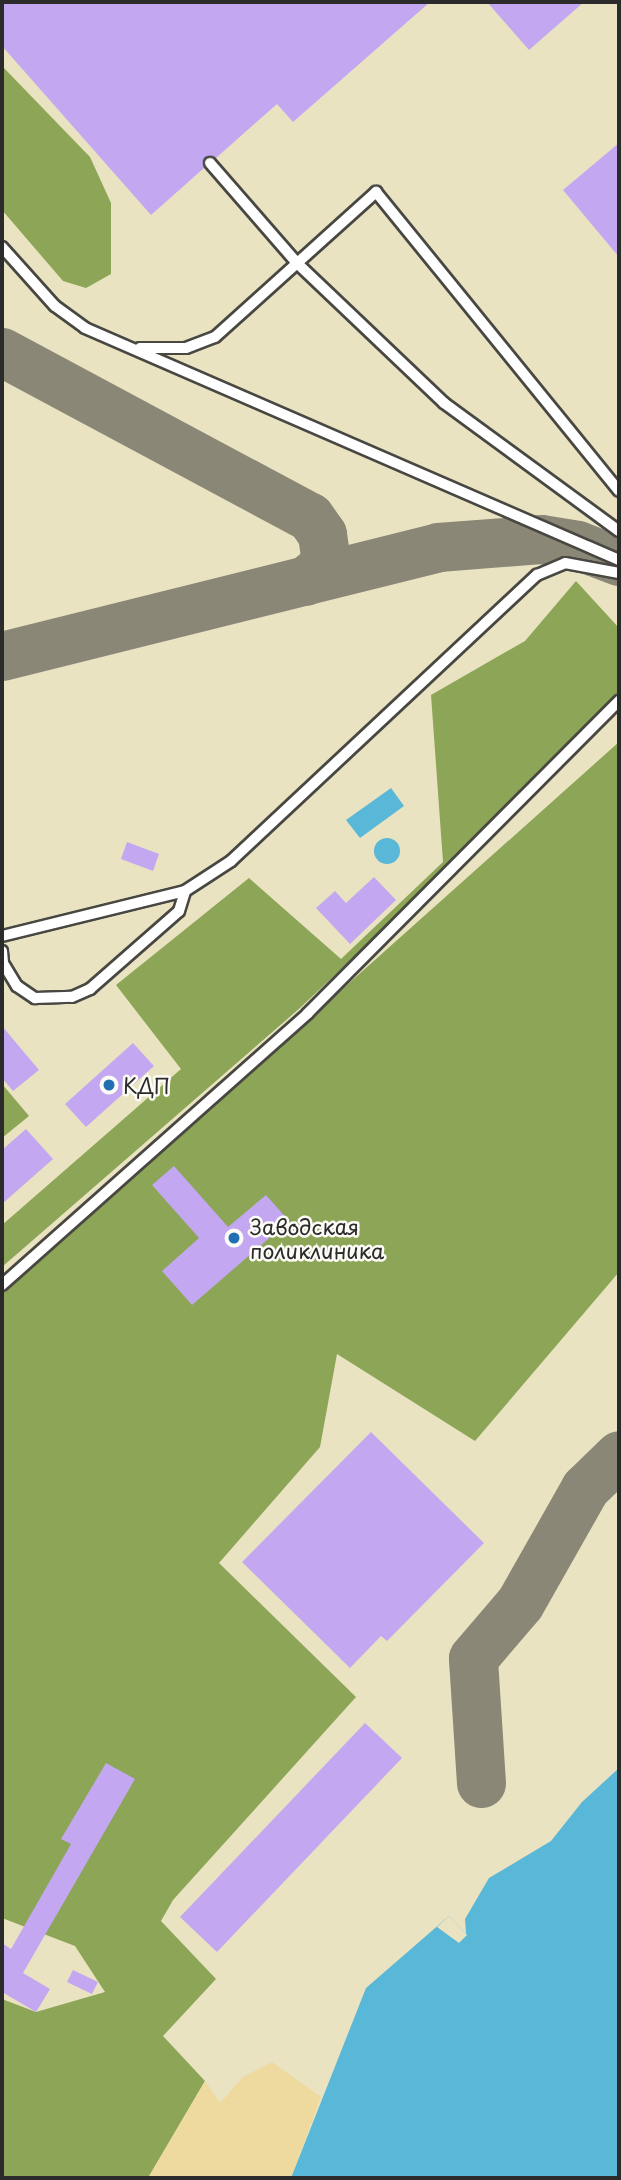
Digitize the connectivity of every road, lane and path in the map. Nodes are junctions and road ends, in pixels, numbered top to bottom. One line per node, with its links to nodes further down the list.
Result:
1 (210, 163): 3 (lane)
2 (2, 247): 4 (lane)
3 (297, 262): 4 (lane); 5 (lane); 6 (lane)
4 (132, 348): 7 (lane)
5 (619, 491)
6 (619, 531)
7 (619, 560)
8 (619, 573): 10 (lane)
9 (619, 701): 13 (lane)
10 (185, 891): 11 (lane); 12 (lane)
11 (2, 936)
12 (2, 951)
13 (2, 1285)

